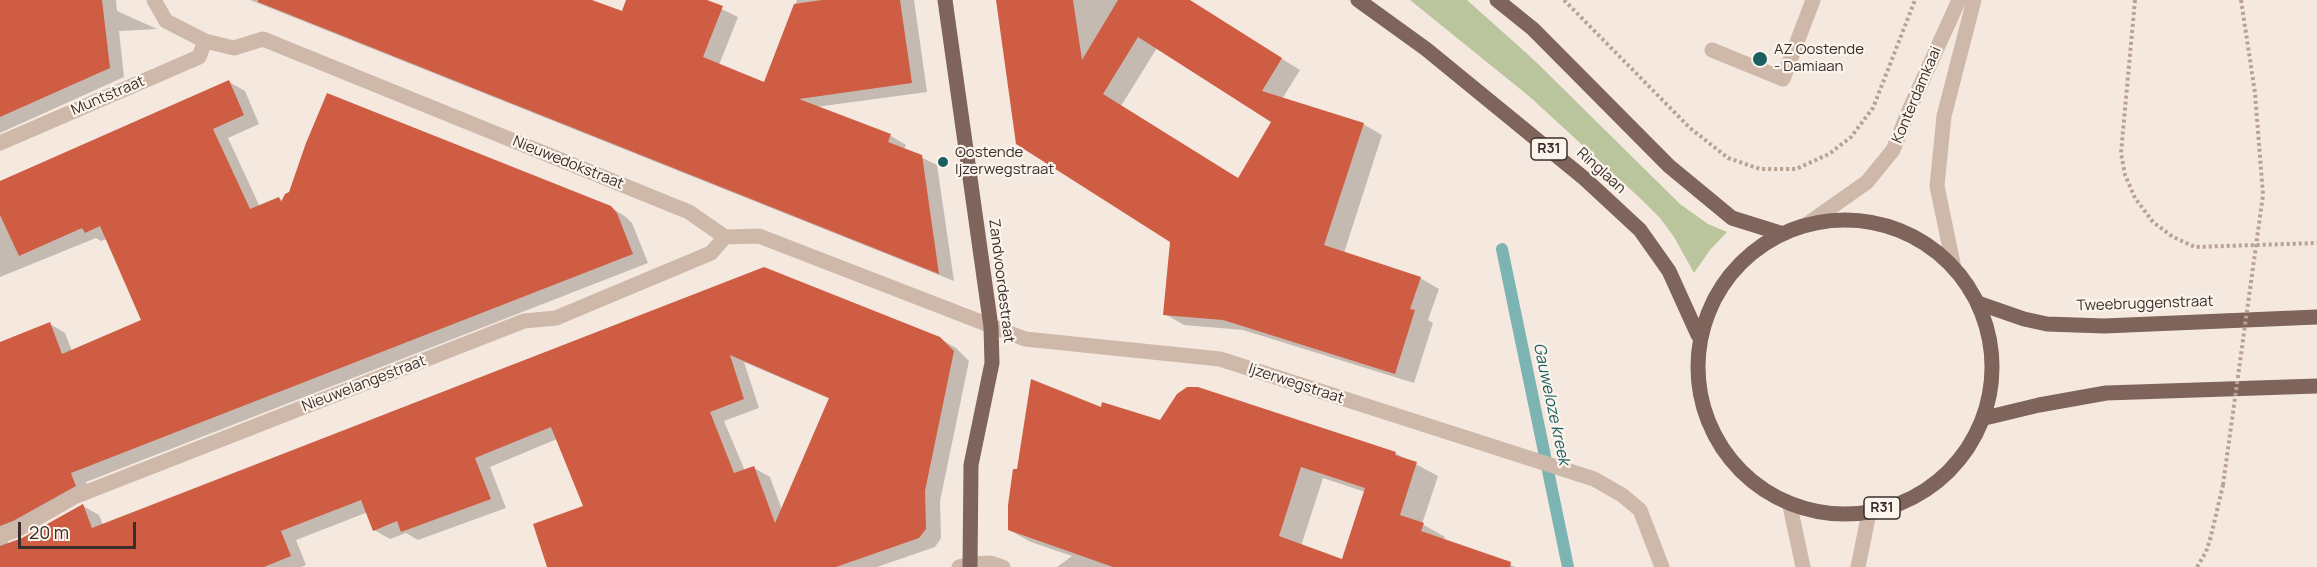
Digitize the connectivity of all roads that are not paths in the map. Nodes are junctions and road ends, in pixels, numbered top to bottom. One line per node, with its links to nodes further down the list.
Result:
1 (154, 0): 8 (street, Nieuwedokstraat)
2 (945, 0): 17 (main road, Zandvoordestraat)
3 (1358, 0): 18 (main road, Ringlaan / R31)
4 (1497, 0): 12 (main road)
5 (1813, 0): 9 (street)
6 (1959, 0): 11 (street, Konterdamkaai)
7 (1974, 0): 14 (street, Konterdamkaai)
8 (205, 41): 10 (street, Muntstraat); 13 (street, Nieuwedokstraat)
9 (1712, 50)
10 (0, 143)
11 (1806, 225): 12 (main road, R31); 14 (main road, R31)
12 (1780, 233): 18 (main road, R31)
13 (725, 237): 17 (street); 23 (street, Nieuwelangestraat)
14 (1954, 268): 15 (main road, R31)
15 (1978, 303): 16 (main road, Tweebruggenstraat); 20 (main road, R31)
16 (2317, 317)
17 (991, 327): 24 (main road, Zandvoordestraat); 26 (street, Ijzerwegstraat)
18 (1698, 335): 21 (main road, R31)
19 (2317, 386): 20 (main road)
20 (1985, 418): 22 (main road, R31)
21 (1790, 506): 22 (main road, R31); 27 (street)
22 (1869, 513): 28 (street)
23 (0, 536)
24 (966, 566): 25 (street)
25 (1002, 567)
26 (1662, 567)
27 (1803, 567)
28 (1858, 567)

